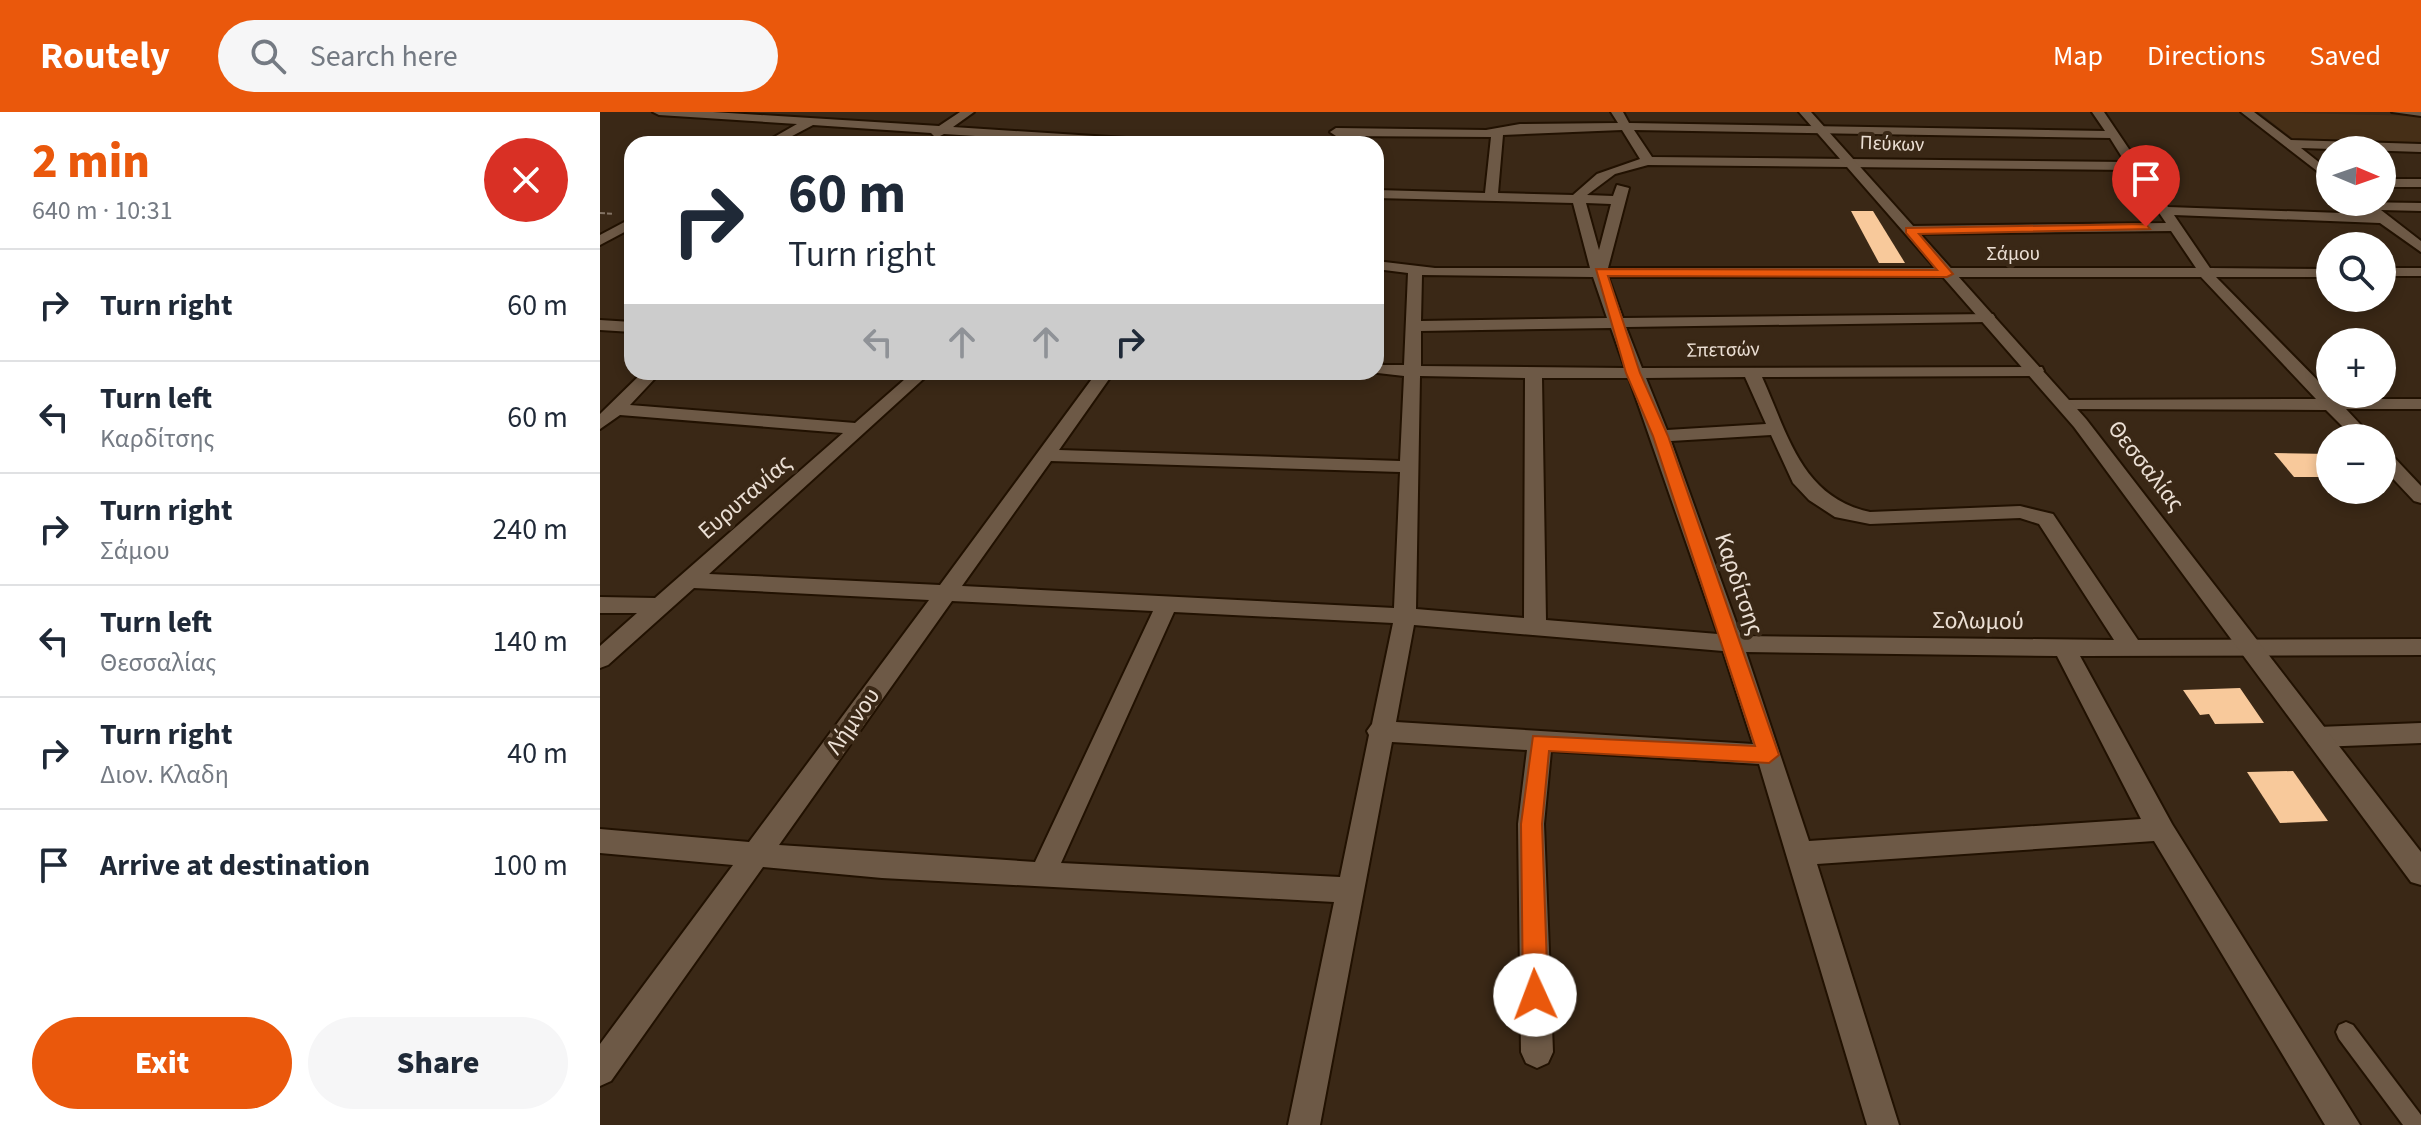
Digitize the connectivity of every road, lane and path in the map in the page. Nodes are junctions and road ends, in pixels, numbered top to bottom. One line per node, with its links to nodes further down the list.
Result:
1 (659, 112): 11 (street)
2 (831, 112): 11 (street)
3 (968, 112): 12 (street)
4 (2098, 112): 15 (street)
5 (2247, 112): 20 (street)
6 (2398, 112): 7 (street)
7 (2421, 113)
8 (1346, 118): 13 (street)
9 (1622, 119): 10 (street); 14 (street); 22 (street)
10 (1816, 120): 15 (street); 23 (street, Θεσσαλίας)
11 (809, 122): 12 (street); 16 (street)
12 (939, 132): 17 (street); 18 (street)
13 (1336, 132): 14 (street); 19 (street)
14 (1497, 133): 29 (street)
15 (2115, 135): 24 (street)
16 (783, 136)
17 (933, 136)
18 (1009, 136)
19 (1334, 136)
20 (2289, 144): 21 (street); 25 (street)
21 (2421, 148)
22 (1640, 163): 23 (street, Πεύκων); 30 (street); 31 (street)
23 (1850, 163): 24 (street, Πεύκων); 39 (street, Θεσσαλίας)
24 (2135, 166): 34 (street)
25 (2316, 166)
26 (2396, 183): 27 (street)
27 (2421, 183)
28 (1384, 194): 29 (street)
29 (1491, 197): 30 (street)
30 (1578, 199): 31 (street); 44 (street, Καρδίτσης)
31 (1618, 200): 44 (street)
32 (2396, 206): 33 (street)
33 (2421, 207)
34 (2165, 211): 36 (street); 38 (street)
35 (2380, 216): 36 (street)
36 (2384, 219): 41 (street)
37 (624, 227): 40 (street)
38 (2175, 227): 39 (street); 49 (street)
39 (1910, 230): 48 (street, Θεσσαλίας)
40 (600, 241)
41 (2421, 248)
42 (1384, 266): 43 (street, Σάμου)
43 (1415, 271): 44 (street, Σάμου); 54 (street)
44 (1600, 272): 48 (street, Σάμου); 51 (street, Καρδίτσης)
45 (2396, 272): 46 (street)
46 (2421, 272)
47 (2316, 273): 49 (street, Σάμου)
48 (1947, 274): 49 (street, Σάμου); 50 (street, Θεσσαλίας)
49 (2206, 274): 64 (street)
50 (1987, 317): 51 (street); 57 (street, Θεσσαλίας)
51 (1616, 323): 54 (street); 60 (street, Καρδίτσης)
52 (600, 325): 53 (street)
53 (624, 326)
54 (1412, 326): 56 (street)
55 (1384, 370): 56 (street, Σπετσών)
56 (1411, 371): 59 (street, Σπετσών); 77 (street)
57 (2036, 371): 58 (street, Σπετσών); 68 (street, Θεσσαλίας)
58 (1751, 372): 60 (street, Σπετσών); 74 (street)
59 (1533, 373): 60 (street, Σπετσών); 86 (street)
60 (1633, 373): 75 (street, Καρδίτσης)
61 (645, 380): 70 (street)
62 (914, 380): 73 (street, Ευρυτανίας)
63 (1100, 380): 76 (street, Λήμνου)
64 (2316, 388)
65 (2316, 403): 68 (street)
66 (2396, 404): 67 (street)
67 (2421, 404)
68 (2066, 405): 91 (street, Θεσσαλίας)
69 (2336, 408): 72 (street)
70 (616, 409): 71 (street); 73 (street)
71 (600, 424)
72 (2351, 424)
73 (862, 429): 80 (street, Ευρυτανίας)
74 (1778, 429): 75 (street); 90 (street)
75 (1661, 436): 87 (street, Καρδίτσης)
76 (1045, 455): 77 (street); 81 (street, Λήμνου)
77 (1410, 467): 85 (street)
78 (2396, 471): 79 (street)
79 (2421, 497)
80 (690, 580): 81 (street, Σολωμού); 84 (street, Ευρυτανίας)
81 (945, 592): 82 (street, Σολωμού); 101 (street, Λήμνου)
82 (1167, 604): 85 (street, Σολωμού); 103 (street)
83 (600, 605): 84 (street)
84 (659, 606): 92 (street, Ευρυτανίας)
85 (1405, 616): 86 (street, Σολωμού); 93 (street)
86 (1535, 627): 87 (street, Σολωμού)
87 (1733, 644): 89 (street, Σολωμού); 97 (street, Καρδίτσης)
88 (2421, 647): 91 (street, Σολωμού)
89 (2065, 649): 90 (street, Σολωμού); 98 (street)
90 (2132, 649): 91 (street, Σολωμού)
91 (2255, 650): 95 (street, Θεσσαλίας)
92 (600, 659)
93 (1379, 731): 96 (street); 104 (street)
94 (2421, 733): 95 (street)
95 (2318, 737): 102 (street, Θεσσαλίας)
96 (1540, 742): 97 (street); 106 (street)
97 (1769, 755): 100 (street, Καρδίτσης)
98 (2161, 829): 100 (street); 110 (street)
99 (600, 841): 101 (street)
100 (1799, 853): 109 (street, Καρδίτσης)
101 (757, 856): 103 (street); 107 (street, Λήμνου)
102 (2421, 873)
103 (1042, 875): 104 (street)
104 (1348, 890): 108 (street)
105 (2346, 1032): 111 (lane)
106 (1537, 1052)
107 (600, 1070)
108 (1304, 1125)
109 (1883, 1125)
110 (2344, 1125)
111 (2416, 1125)

